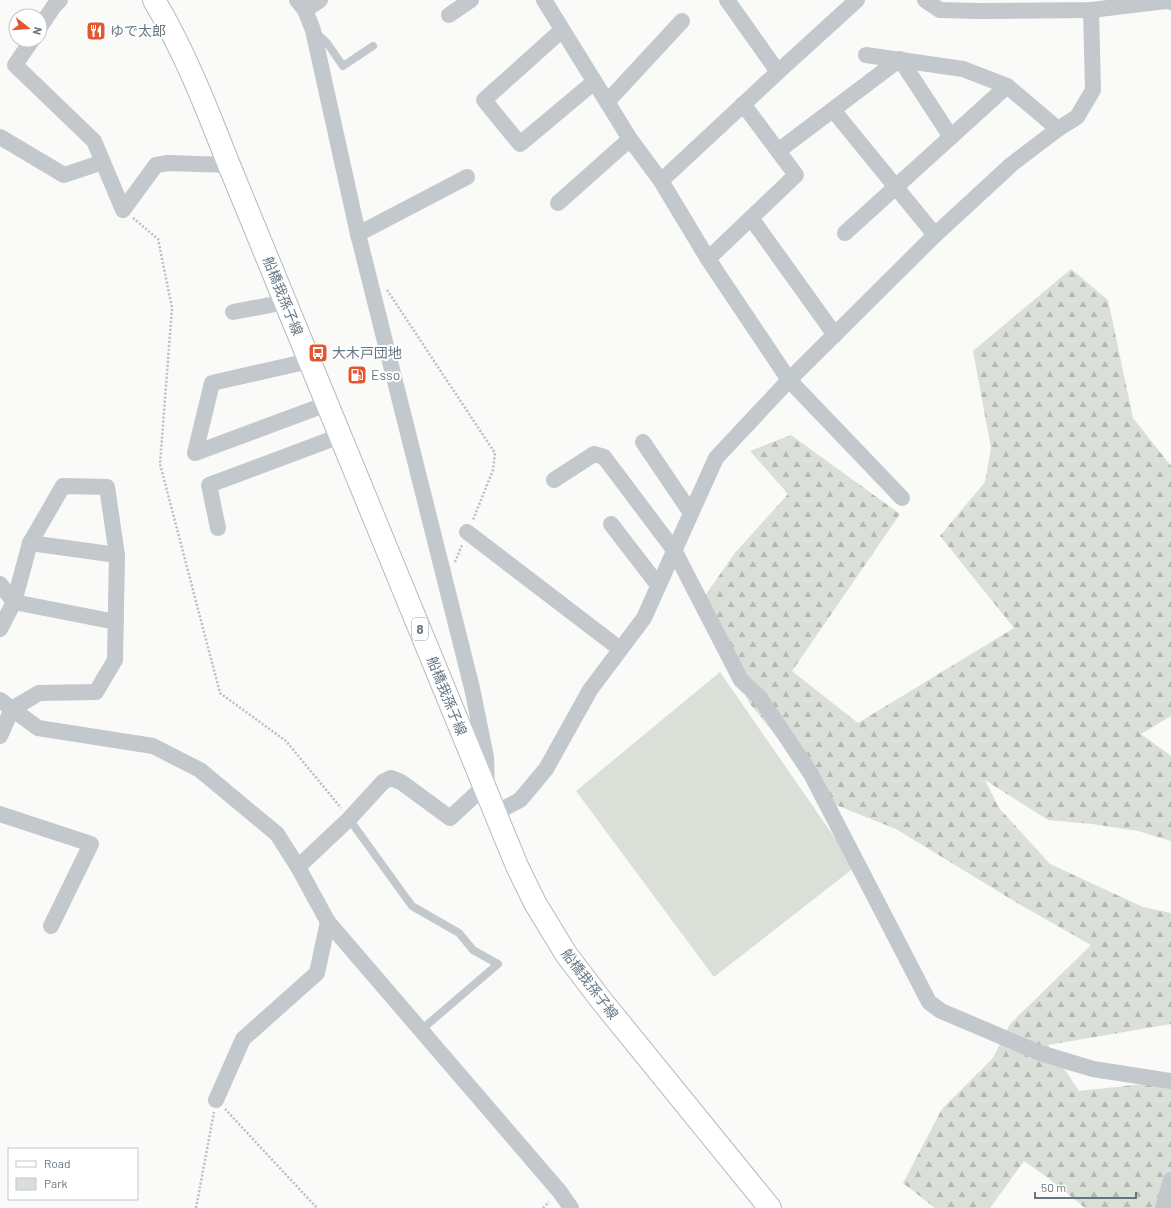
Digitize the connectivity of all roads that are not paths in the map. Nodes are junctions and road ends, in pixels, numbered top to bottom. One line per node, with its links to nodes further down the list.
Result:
1 (154, 0): 35 (main road, 船橋我孫子線 / 8)
2 (320, 0): 11 (street)
3 (471, 0): 15 (street)
4 (544, 0): 18 (street)
5 (857, 0): 23 (street)
6 (925, 0): 13 (street)
7 (991, 0): 13 (street)
8 (54, 2): 14 (street)
9 (732, 2): 23 (street)
10 (1171, 2): 12 (street)
11 (301, 5): 17 (street)
12 (1091, 10): 13 (street); 29 (street)
13 (979, 11)
14 (48, 13)
15 (449, 15)
16 (682, 22): 26 (street)
17 (313, 30): 19 (lane); 42 (street)
18 (562, 30): 24 (street); 24 (street)
19 (373, 46)
20 (27, 48): 34 (street)
21 (866, 55): 22 (street)
22 (900, 59): 25 (street); 28 (street); 31 (street)
23 (778, 72): 27 (street)
24 (594, 82): 26 (street)
25 (1007, 86): 29 (street); 31 (street)
26 (607, 102): 32 (street)
27 (742, 104): 33 (street); 37 (street)
28 (833, 110): 33 (street); 38 (street)
29 (1058, 129): 43 (street)
30 (0, 136): 34 (street)
31 (950, 137): 38 (street)
32 (630, 138): 37 (street); 39 (street)
33 (778, 151): 40 (street)
34 (103, 162): 35 (street)
35 (229, 165): 45 (main road, 船橋我孫子線 / 8)
36 (467, 177): 42 (street)
37 (661, 181): 44 (street)
38 (895, 188): 41 (street); 43 (street)
39 (558, 203)
40 (751, 218): 44 (street); 47 (street)
41 (845, 233)
42 (358, 234): 70 (street)
43 (935, 236): 47 (street)
44 (708, 260): 49 (street)
45 (286, 302): 46 (street); 48 (main road, 船橋我孫子線 / 8)
46 (232, 312)
47 (835, 335): 49 (street)
48 (309, 361): 50 (main road, 船橋我孫子線 / 8); 50 (street)
49 (789, 380): 54 (street); 55 (street)
50 (327, 404): 51 (main road, 船橋我孫子線 / 8)
51 (340, 436): 57 (street); 70 (main road, 船橋我孫子線 / 8)
52 (643, 442): 55 (street)
53 (554, 480): 60 (street)
54 (902, 498)
55 (691, 513): 60 (street)
56 (611, 524): 63 (street)
57 (218, 528)
58 (467, 532): 67 (street)
59 (30, 543): 61 (street); 61 (street); 64 (street)
60 (674, 550): 63 (street); 78 (street)
61 (117, 555): 65 (street)
62 (0, 584): 64 (street)
63 (658, 585): 67 (street)
64 (14, 602): 65 (street); 66 (street)
65 (116, 622): 68 (street)
66 (0, 629)
67 (620, 650): 71 (street)
68 (6, 705): 69 (street); 74 (street)
69 (0, 736)
70 (487, 792): 71 (main road, 船橋我孫子線 / 8); 73 (street)
71 (496, 813): 82 (main road, 船橋我孫子線 / 8)
72 (0, 814): 76 (street)
73 (349, 819): 74 (street); 77 (lane)
74 (298, 867): 75 (street)
75 (328, 922): 77 (street); 79 (street)
76 (51, 926)
77 (421, 1030): 81 (street)
78 (1171, 1080)
79 (216, 1100)
80 (1171, 1180): 83 (street)
81 (571, 1208)
82 (770, 1208)
83 (1163, 1208)

